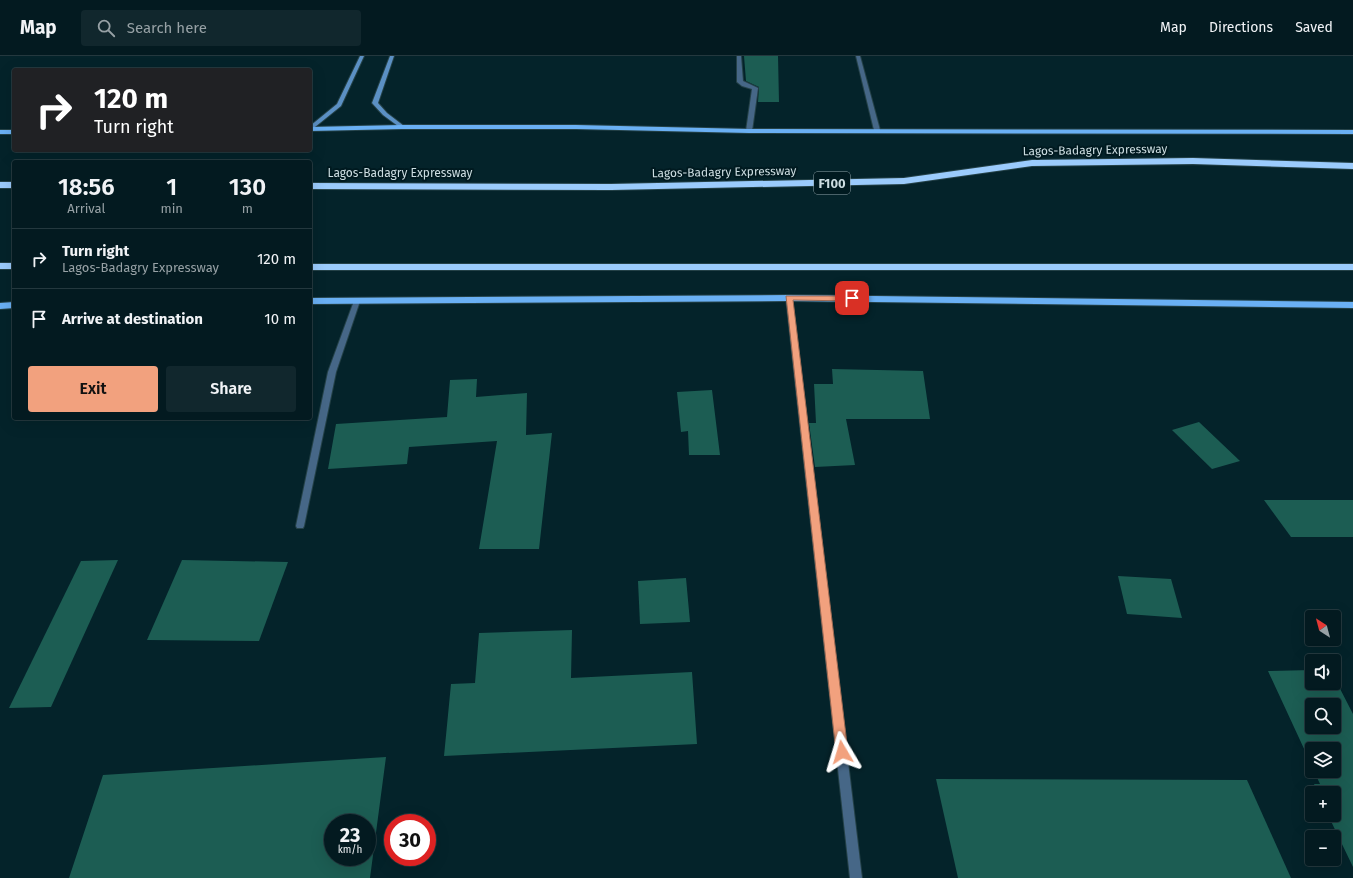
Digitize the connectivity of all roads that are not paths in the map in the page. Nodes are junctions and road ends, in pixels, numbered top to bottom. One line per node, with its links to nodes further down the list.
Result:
1 (362, 56): 5 (street)
2 (392, 56): 6 (street)
3 (739, 56): 9 (street)
4 (858, 56): 8 (street)
5 (312, 127)
6 (402, 127): 7 (main road, Lagos-Badagry Expressway); 9 (main road, Lagos-Badagry Expressway)
7 (312, 129)
8 (876, 130): 9 (main road, Lagos-Badagry Expressway); 12 (main road, Lagos-Badagry Expressway)
9 (749, 131)
10 (0, 132): 11 (main road)
11 (12, 132)
12 (1353, 132)
13 (1353, 166): 16 (highway, Lagos-Badagry Expressway / F100)
14 (0, 185): 15 (highway)
15 (12, 185)
16 (312, 186)
17 (0, 266): 18 (highway)
18 (12, 266)
19 (312, 266): 20 (highway)
20 (1353, 267)
21 (789, 298): 23 (main road); 26 (main road); 28 (street)
22 (312, 301): 23 (main road)
23 (357, 301): 27 (street)
24 (12, 305): 25 (main road)
25 (0, 306)
26 (1353, 306)
27 (300, 526)
28 (856, 878)

